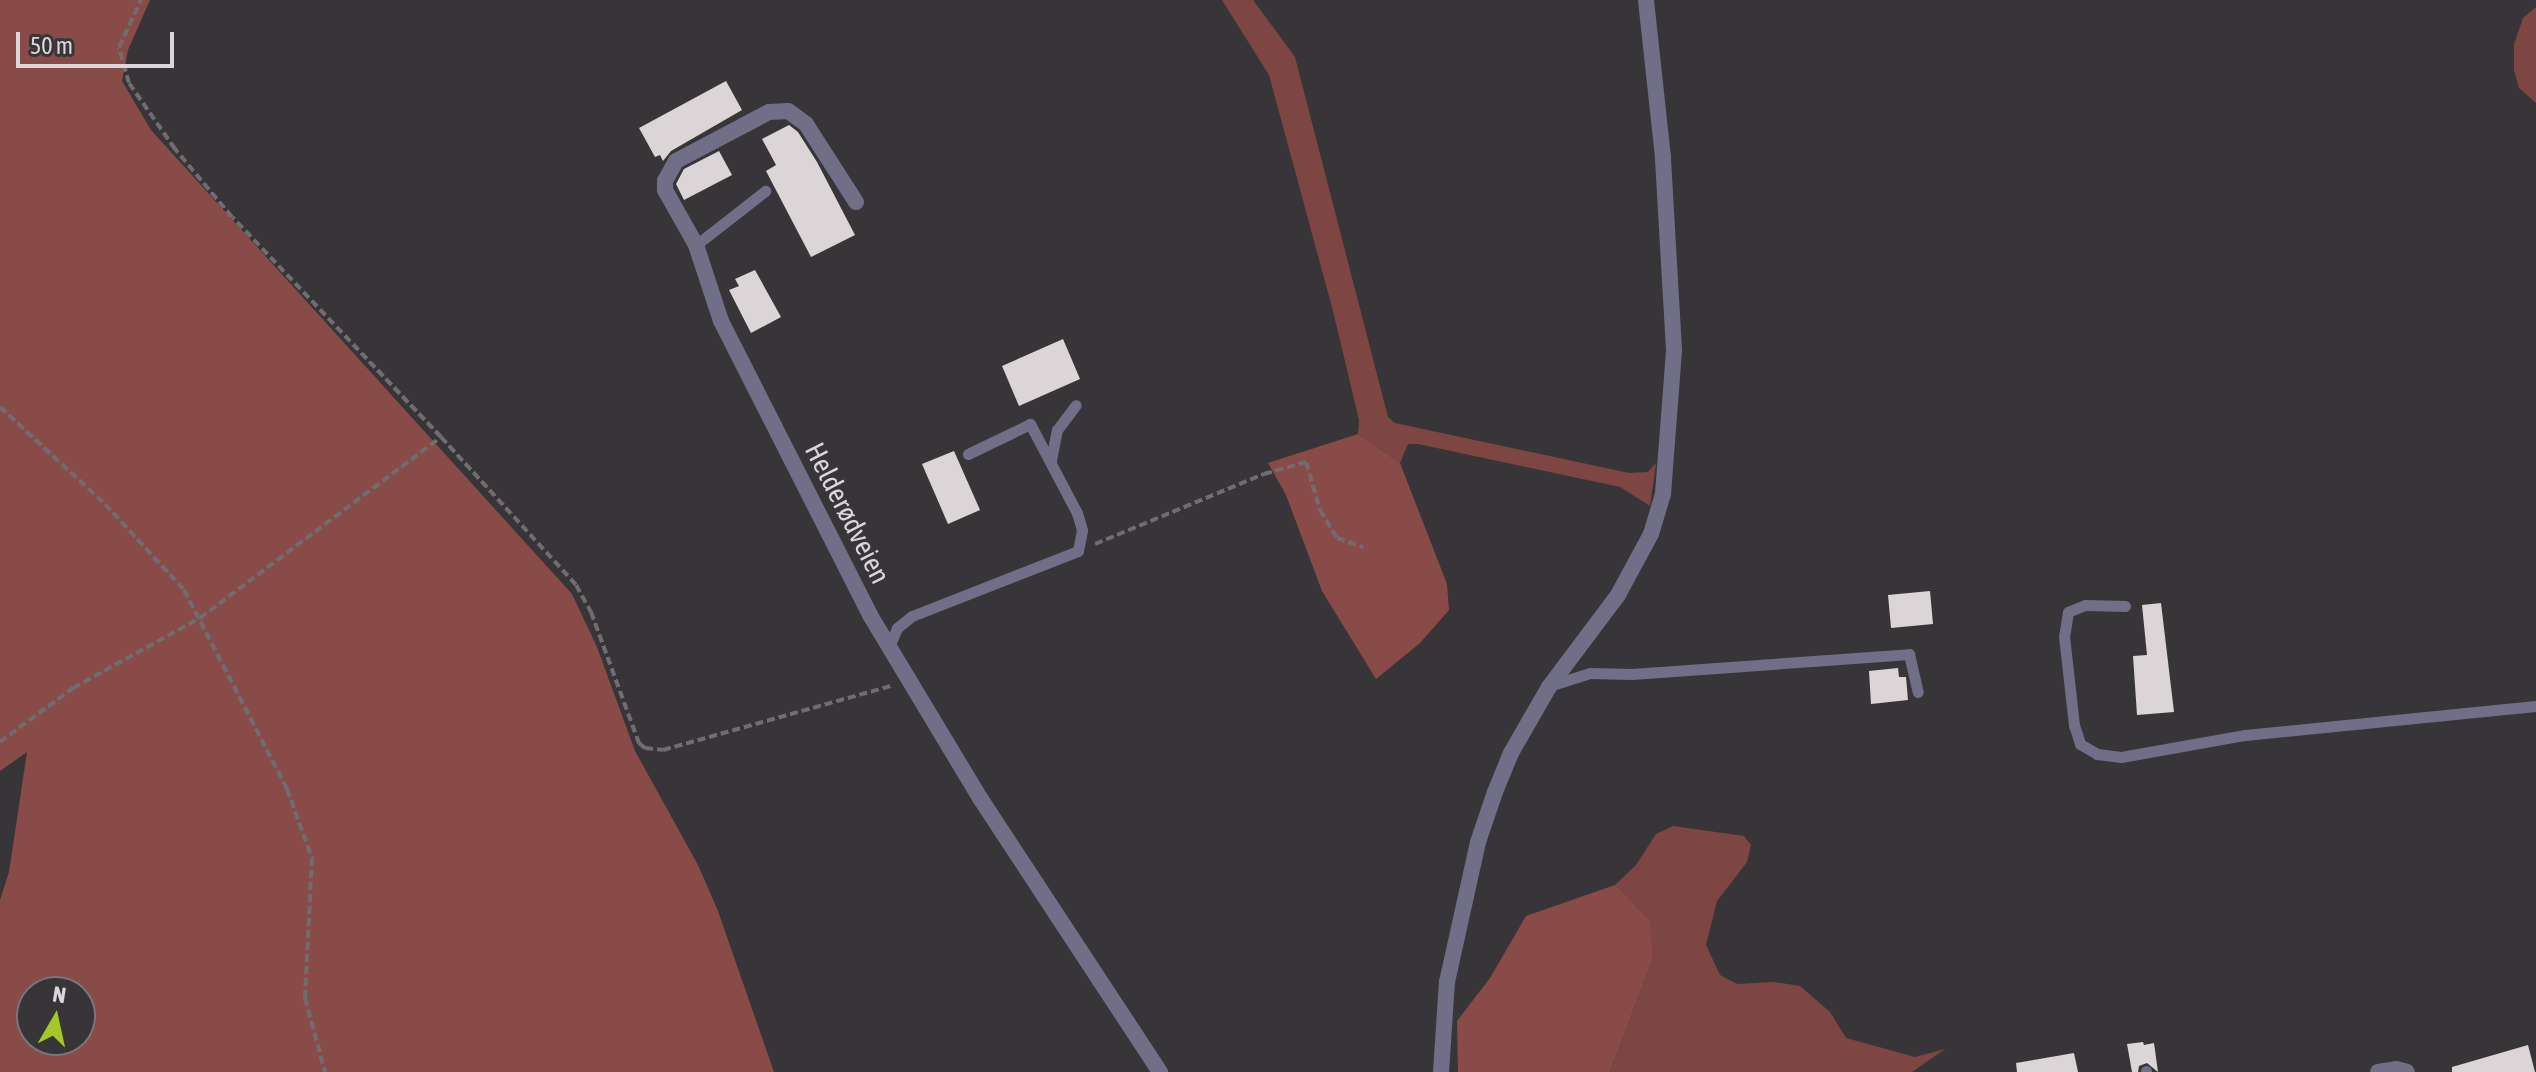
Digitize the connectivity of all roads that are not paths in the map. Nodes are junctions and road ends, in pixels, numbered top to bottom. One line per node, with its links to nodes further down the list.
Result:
1 (1646, 0): 10 (street)
2 (765, 191): 4 (lane)
3 (856, 202): 4 (street, Helderødveien)
4 (696, 245): 9 (street, Helderødveien)
5 (1076, 405): 7 (lane)
6 (968, 454): 7 (lane)
7 (1051, 460): 9 (lane)
8 (2125, 606): 12 (lane)
9 (889, 647): 14 (street, Helderødveien)
10 (1549, 687): 11 (lane); 15 (street)
11 (1918, 692)
12 (2536, 706)
13 (2386, 1071): 16 (street)
14 (1160, 1072)
15 (1441, 1072)
16 (2407, 1072)

